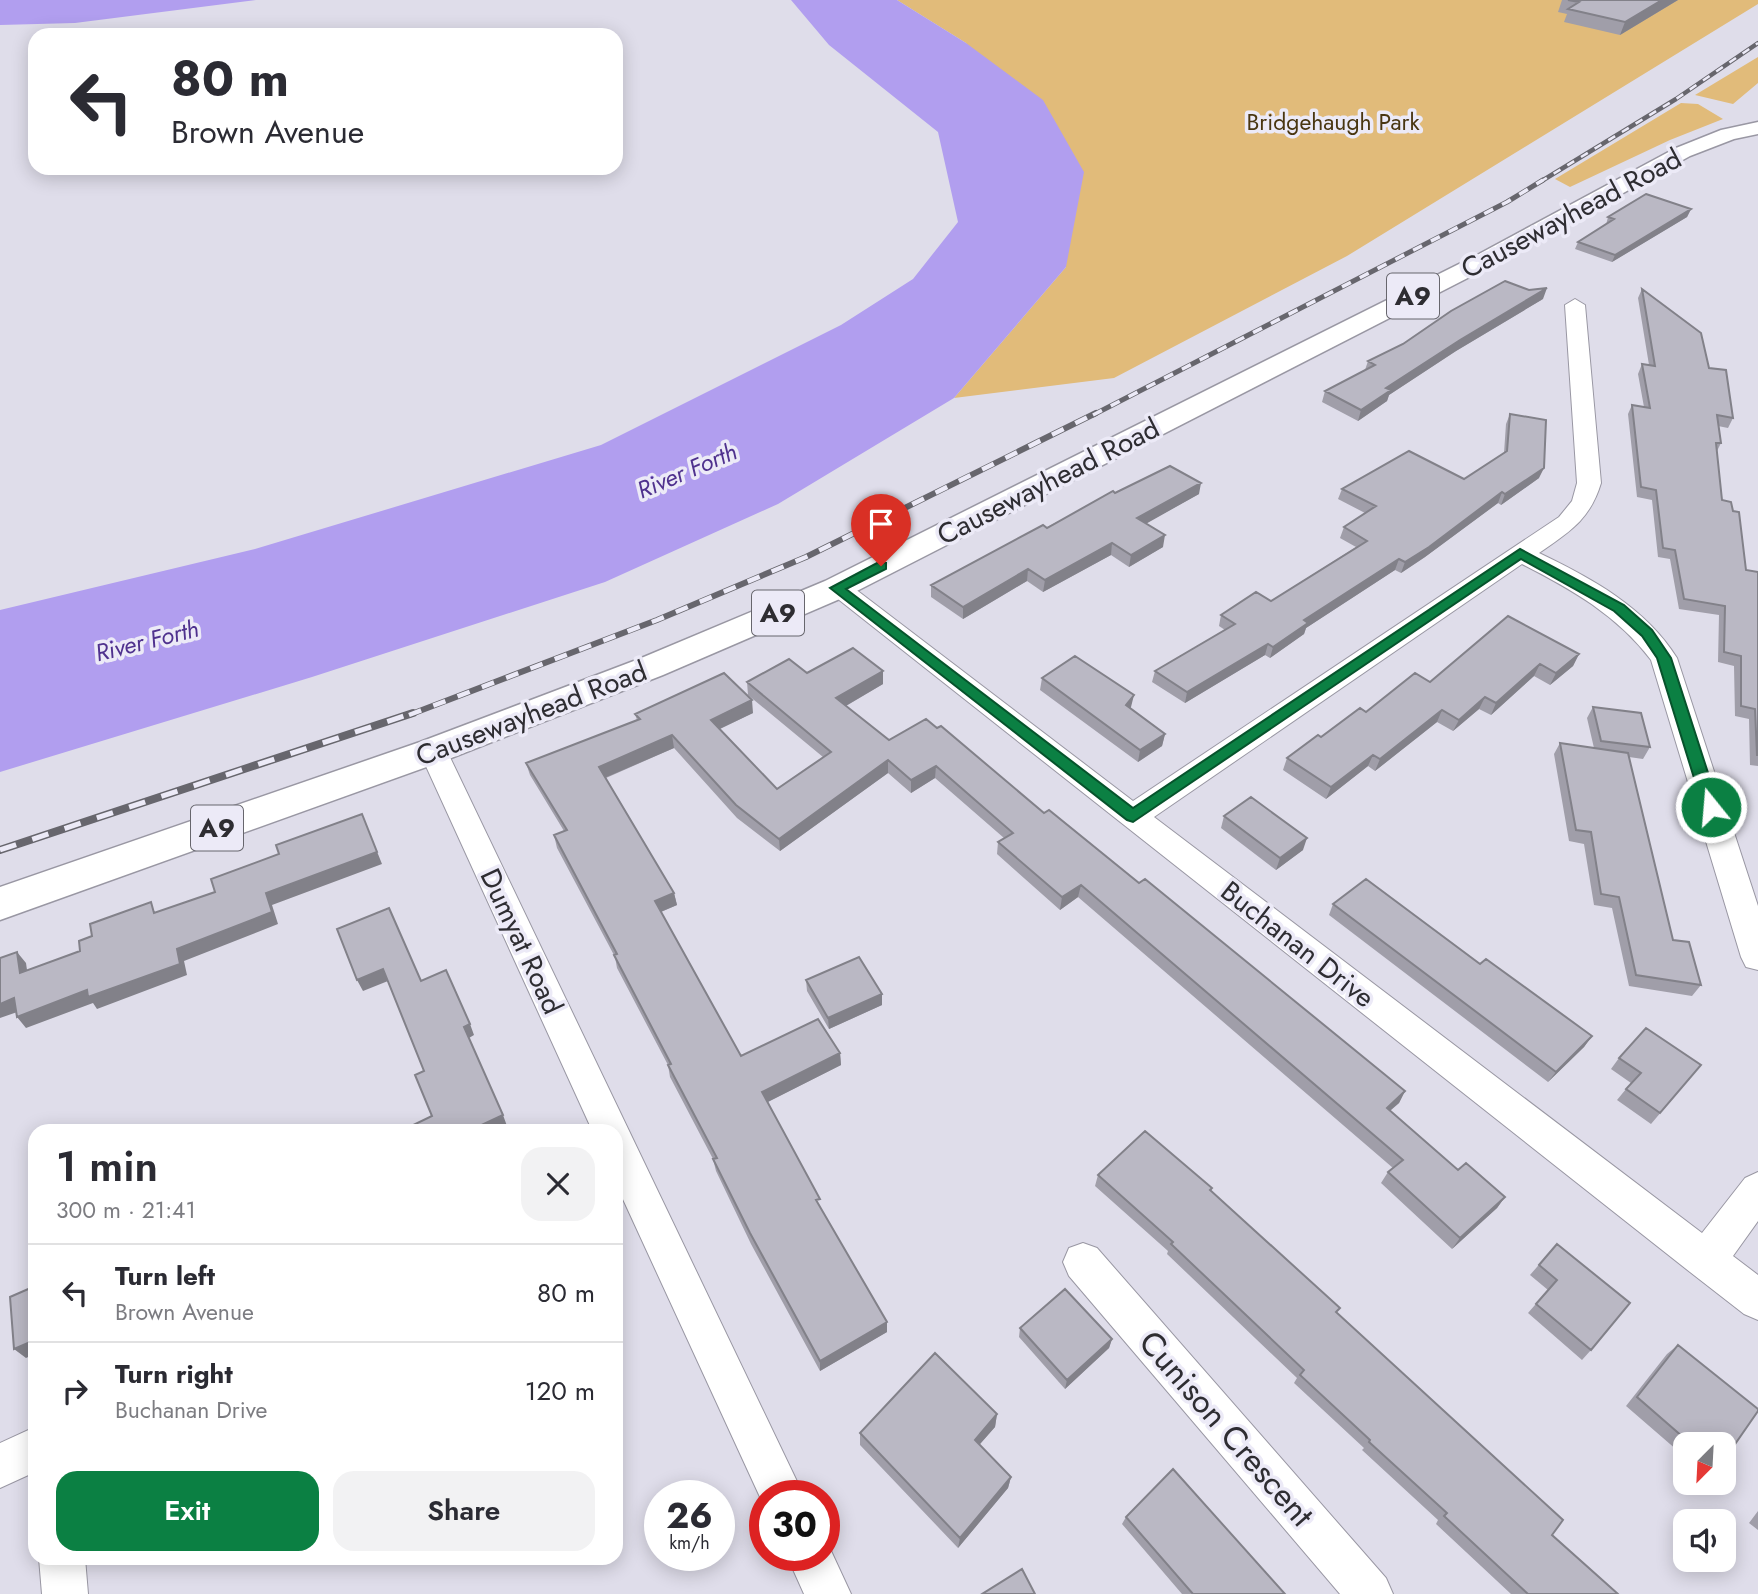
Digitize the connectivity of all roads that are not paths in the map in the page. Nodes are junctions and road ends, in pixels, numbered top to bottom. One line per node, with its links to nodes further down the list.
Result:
1 (1758, 128): 4 (main road, Causewayhead Road / A9)
2 (1575, 305): 3 (street)
3 (1520, 553): 6 (street); 8 (street)
4 (837, 588): 5 (main road, Causewayhead Road / A9); 6 (street, Buchanan Drive)
5 (433, 751): 7 (main road, Causewayhead Road / A9); 9 (street, Dumyat Road)
6 (1133, 816): 12 (street, Buchanan Drive)
7 (0, 904)
8 (1758, 957)
9 (605, 1124)
10 (623, 1164): 17 (street, Dumyat Road)
11 (1758, 1190): 12 (street)
12 (1704, 1259): 14 (street, Buchanan Drive)
13 (1083, 1262): 22 (street, Cunison Crescent)
14 (1758, 1300)
15 (28, 1452): 16 (street)
16 (0, 1466)
17 (774, 1480)
18 (63, 1565): 20 (street)
19 (817, 1571): 21 (street)
20 (65, 1594)
21 (828, 1594)
22 (1370, 1594)

